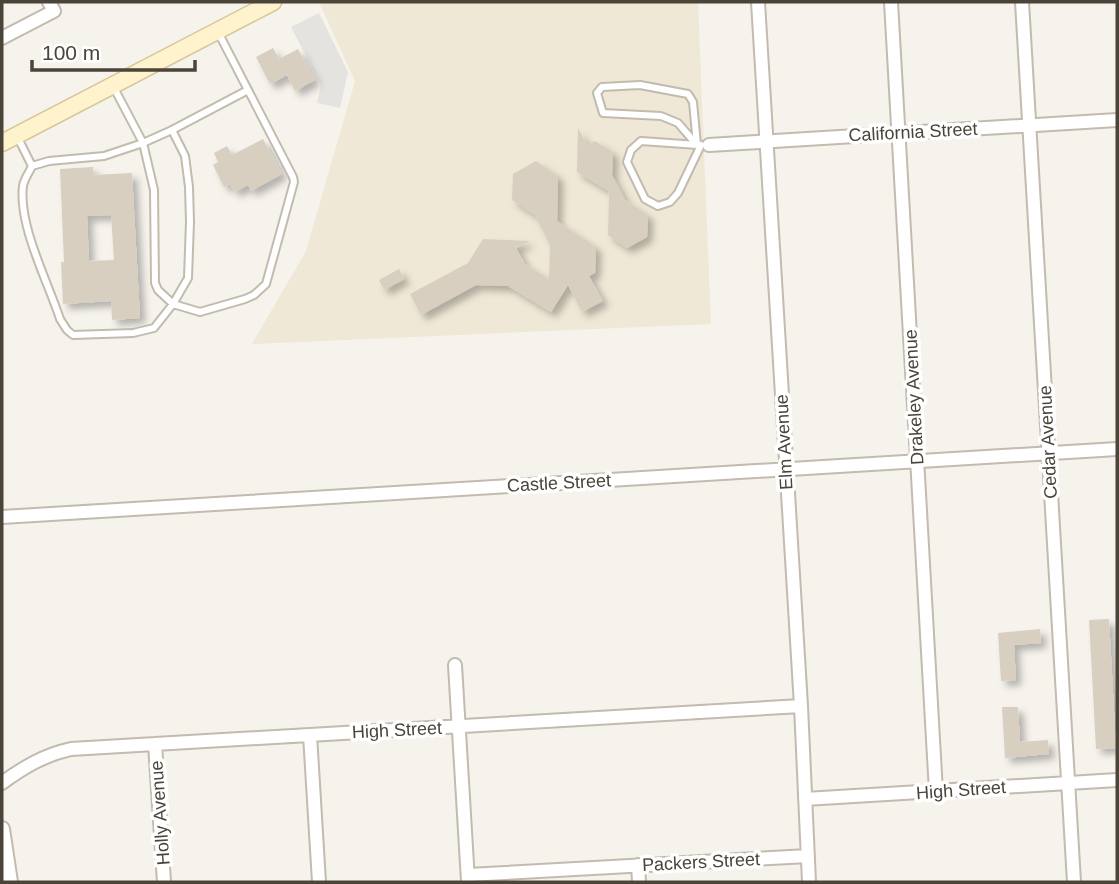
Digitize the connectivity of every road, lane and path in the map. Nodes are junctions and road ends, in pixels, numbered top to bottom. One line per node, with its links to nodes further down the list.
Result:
1 (273, 2): 6 (main road)
2 (758, 2): 15 (street, Elm Avenue)
3 (891, 2): 13 (street, Drakeley Avenue)
4 (1022, 2): 11 (street, Cedar Avenue)
5 (52, 6): 7 (street)
6 (218, 31): 8 (main road); 9 (lane)
7 (2, 38)
8 (113, 85): 14 (main road); 16 (lane)
9 (248, 90): 12 (lane); 19 (lane)
10 (1117, 120): 11 (street, California Street)
11 (1030, 125): 13 (street, California Street); 21 (street, Cedar Avenue)
12 (172, 130): 16 (lane); 19 (lane)
13 (898, 133): 15 (street, California Street); 22 (street, Drakeley Avenue)
14 (9, 140): 18 (lane)
15 (766, 142): 17 (street, California Street); 23 (street, Elm Avenue)
16 (143, 143): 18 (lane); 19 (lane)
17 (703, 145): 17 (lane); 17 (lane)
18 (32, 166): 19 (lane)
19 (173, 304)
20 (1117, 449): 21 (street, Castle Street)
21 (1049, 454): 22 (street, Castle Street); 32 (street, Cedar Avenue)
22 (918, 462): 23 (street, Castle Street); 33 (street, Drakeley Avenue)
23 (786, 469): 24 (street, Castle Street); 26 (street, Elm Avenue)
24 (2, 517)
25 (455, 665): 27 (street)
26 (801, 706): 27 (street, High Street); 34 (street, Elm Avenue)
27 (459, 726): 28 (street, High Street); 38 (street)
28 (310, 735): 29 (street, High Street); 41 (street)
29 (155, 744): 31 (street, High Street); 40 (street, Holly Avenue)
30 (1117, 780): 32 (street, High Street)
31 (2, 783)
32 (1069, 783): 33 (street, High Street); 44 (street, Cedar Avenue)
33 (936, 792): 34 (street, High Street)
34 (805, 799): 36 (street, Elm Avenue)
35 (2, 829): 39 (street)
36 (808, 856): 37 (street, Packers Street); 43 (street, Elm Avenue)
37 (638, 865): 38 (street, Packers Street); 42 (street)
38 (468, 878)
39 (10, 882)
40 (164, 882)
41 (319, 882)
42 (639, 882)
43 (809, 882)
44 (1074, 882)

